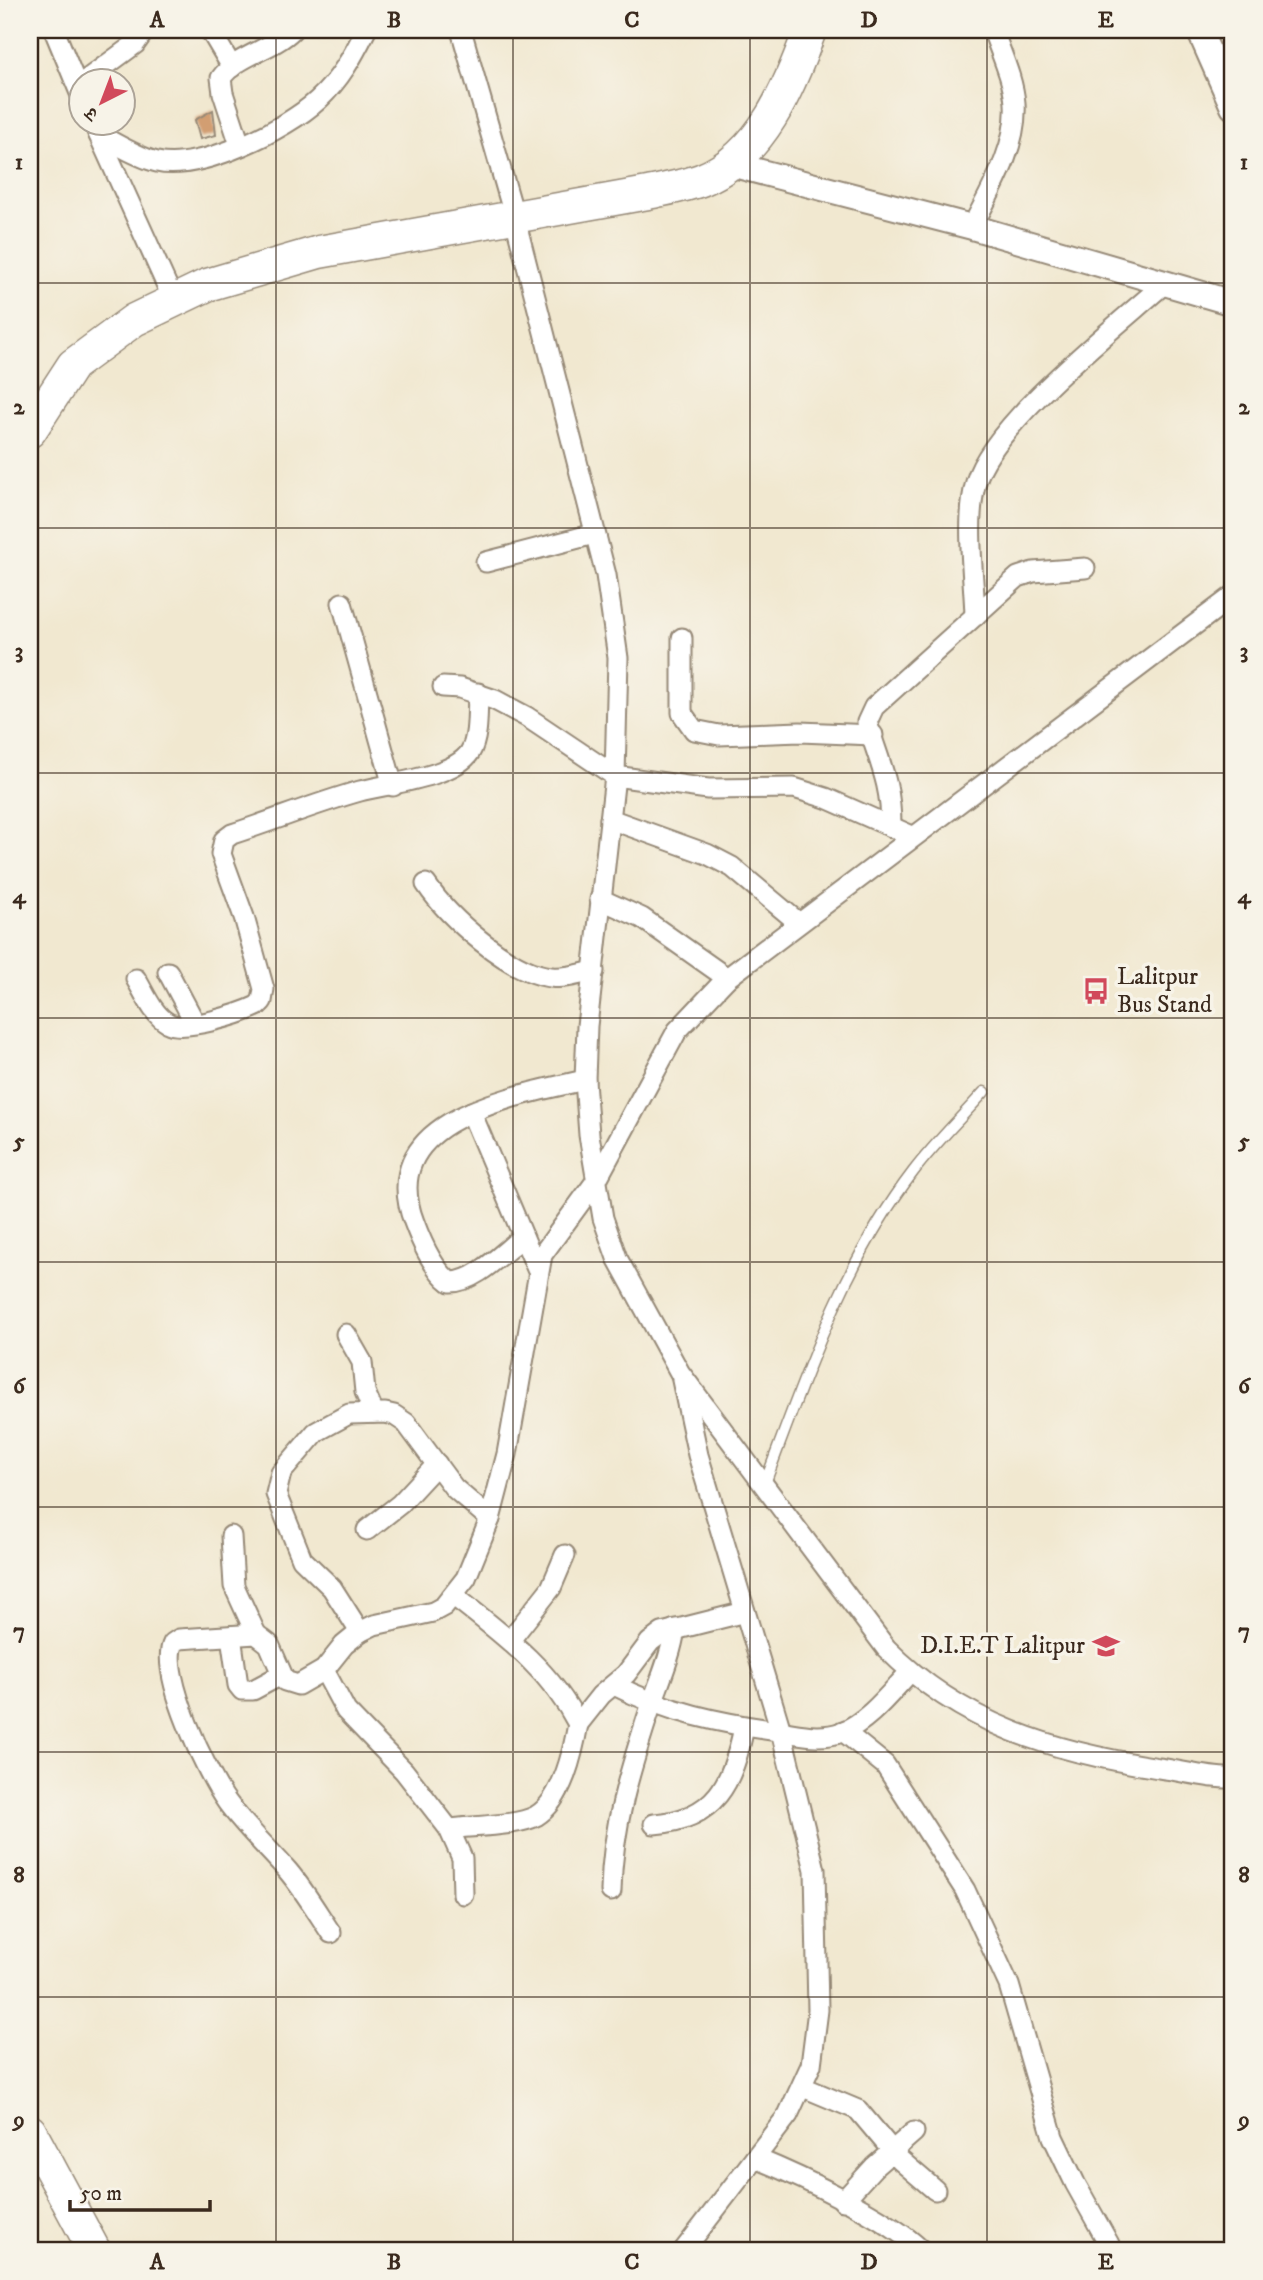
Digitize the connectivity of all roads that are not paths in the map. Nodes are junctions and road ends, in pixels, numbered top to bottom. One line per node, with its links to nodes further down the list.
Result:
1 (54, 30): 10 (street)
2 (145, 30): 11 (street)
3 (210, 30): 12 (street)
4 (292, 30): 12 (street)
5 (366, 30): 16 (street)
6 (461, 30): 18 (street)
7 (810, 30): 17 (main road)
8 (993, 30): 19 (street)
9 (1199, 30): 13 (street)
10 (71, 66)
11 (107, 66)
12 (232, 67): 16 (street)
13 (1233, 107)
14 (99, 136): 21 (street)
15 (108, 136): 16 (street)
16 (240, 145)
17 (730, 164): 18 (main road); 19 (street)
18 (514, 215): 21 (main road); 24 (street)
19 (972, 227): 20 (street)
20 (1166, 282): 22 (street); 29 (street)
21 (173, 299): 23 (main road)
22 (1233, 303)
23 (30, 431)
24 (594, 534): 25 (street); 34 (street)
25 (486, 562)
26 (1085, 568): 29 (street)
27 (1233, 596): 38 (street)
28 (342, 603): 35 (street)
29 (975, 616): 33 (street)
30 (681, 638): 33 (street)
31 (443, 687): 32 (street)
32 (478, 693): 34 (street); 35 (street)
33 (873, 735): 37 (street)
34 (615, 776): 36 (street); 37 (street)
35 (393, 786): 46 (street)
36 (610, 819): 40 (street); 41 (street)
37 (891, 826): 38 (street)
38 (912, 836): 41 (street)
39 (426, 884): 42 (street)
40 (600, 899): 42 (street); 44 (street)
41 (799, 923): 44 (street)
42 (594, 971): 47 (street)
43 (168, 972): 46 (street)
44 (727, 978): 50 (street)
45 (136, 979): 46 (street)
46 (195, 1023)
47 (586, 1080): 49 (street); 50 (street)
48 (984, 1092): 57 (lane)
49 (471, 1112): 51 (street); 51 (street)
50 (596, 1181): 52 (street); 54 (street)
51 (523, 1237): 52 (street)
52 (537, 1269): 58 (street)
53 (346, 1334): 55 (street)
54 (680, 1373): 57 (street); 63 (street)
55 (374, 1413): 56 (street); 65 (street)
56 (437, 1464): 58 (street); 59 (street)
57 (764, 1487): 70 (street)
58 (490, 1519): 62 (street)
59 (367, 1530)
60 (231, 1536): 66 (street)
61 (565, 1555): 68 (street)
62 (454, 1596): 65 (street); 68 (street)
63 (745, 1612): 64 (street); 76 (street)
64 (675, 1629): 72 (street); 73 (street)
65 (360, 1632): 69 (street)
66 (256, 1634): 67 (street); 71 (street)
67 (230, 1636): 71 (street); 83 (street)
68 (510, 1640): 74 (street)
69 (324, 1670): 71 (street); 80 (street)
70 (911, 1672): 77 (street); 78 (street)
71 (281, 1675)
72 (614, 1685): 73 (street); 74 (street)
73 (652, 1704): 75 (street); 81 (street)
74 (578, 1724): 80 (street)
75 (744, 1727): 76 (street); 79 (street)
76 (781, 1731): 77 (street); 84 (street)
77 (843, 1731): 91 (street)
78 (1233, 1778)
79 (653, 1824)
80 (449, 1829): 82 (street)
81 (611, 1891)
82 (463, 1894)
83 (331, 1933)
84 (803, 2087): 87 (street); 88 (street)
85 (30, 2131): 92 (main road)
86 (914, 2132): 87 (street)
87 (892, 2150): 89 (street); 90 (street)
88 (755, 2158): 90 (street); 93 (street)
89 (935, 2190)
90 (843, 2201): 94 (street)
91 (1109, 2244)
92 (94, 2250)
93 (684, 2250)
94 (921, 2250)

